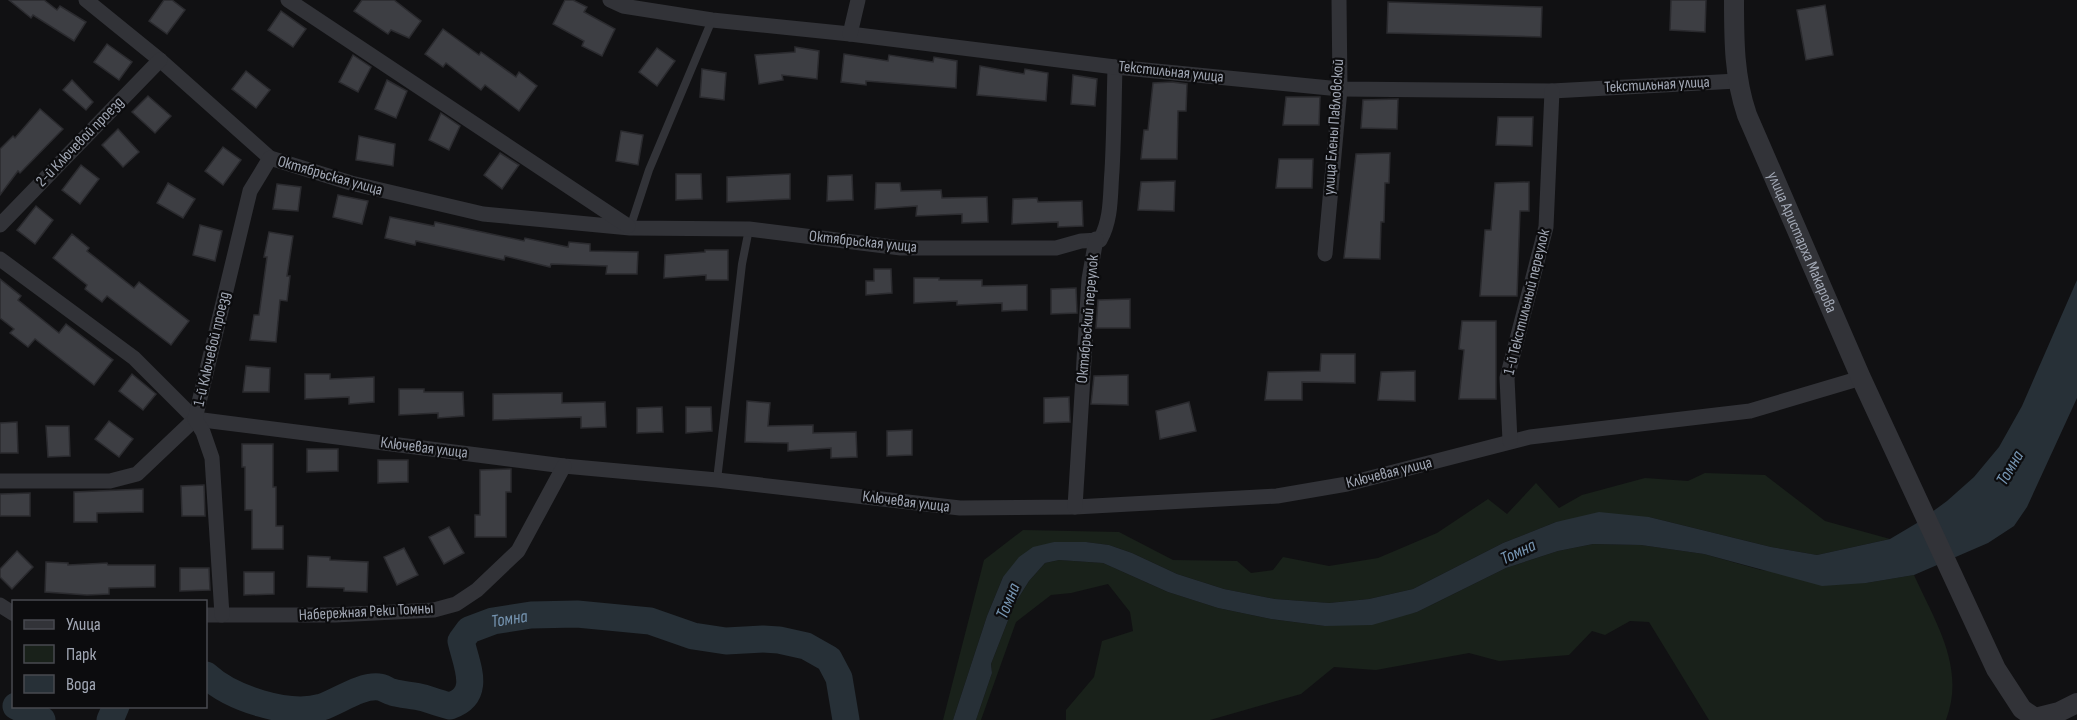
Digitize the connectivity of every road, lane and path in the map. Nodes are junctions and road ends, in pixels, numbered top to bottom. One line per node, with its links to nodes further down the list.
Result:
1 (86, 0): 9 (street, Октябрьская улица)
2 (288, 0): 16 (street)
3 (610, 0): 7 (street, Текстильная улица)
4 (858, 0): 8 (street)
5 (1339, 0): 12 (street, улица Елены Павловской)
6 (1734, 0): 11 (street, улица Аристарха Макарова)
7 (712, 20): 8 (street, Текстильная улица); 16 (lane)
8 (850, 34): 10 (street, Текстильная улица)
9 (160, 60): 14 (street, Октябрьская улица); 15 (street, 2-й Ключевой проезд)
10 (1115, 67): 12 (street, Текстильная улица); 18 (street, Октябрьский переулок)
11 (1737, 81): 13 (street, Текстильная улица); 21 (street, улица Аристарха Макарова)
12 (1340, 89): 13 (street, Текстильная улица); 19 (street, улица Елены Павловской)
13 (1552, 91): 23 (street, 1-й Текстильный переулок)
14 (270, 158): 16 (street, Октябрьская улица); 22 (street, 1-й Ключевой проезд)
15 (0, 225)
16 (630, 228): 17 (street, Октябрьская улица)
17 (749, 229): 18 (street, Октябрьская улица); 25 (lane)
18 (1096, 239): 27 (street, Октябрьский переулок)
19 (1324, 254)
20 (0, 259): 22 (street)
21 (1861, 378): 23 (street, Ключевая улица); 31 (street, улица Аристарха Макарова)
22 (195, 419): 24 (street, Ключевая улица); 26 (street); 29 (street, 1-й Ключевой проезд)
23 (1510, 441): 27 (street, Ключевая улица)
24 (564, 466): 25 (street, Ключевая улица); 29 (street, Набережная Реки Томны)
25 (717, 480): 27 (street, Ключевая улица)
26 (0, 481)
27 (1075, 507)
28 (207, 615): 29 (street, Набережная Реки Томны)
29 (222, 615)
30 (2077, 703): 31 (street)
31 (2035, 719)

